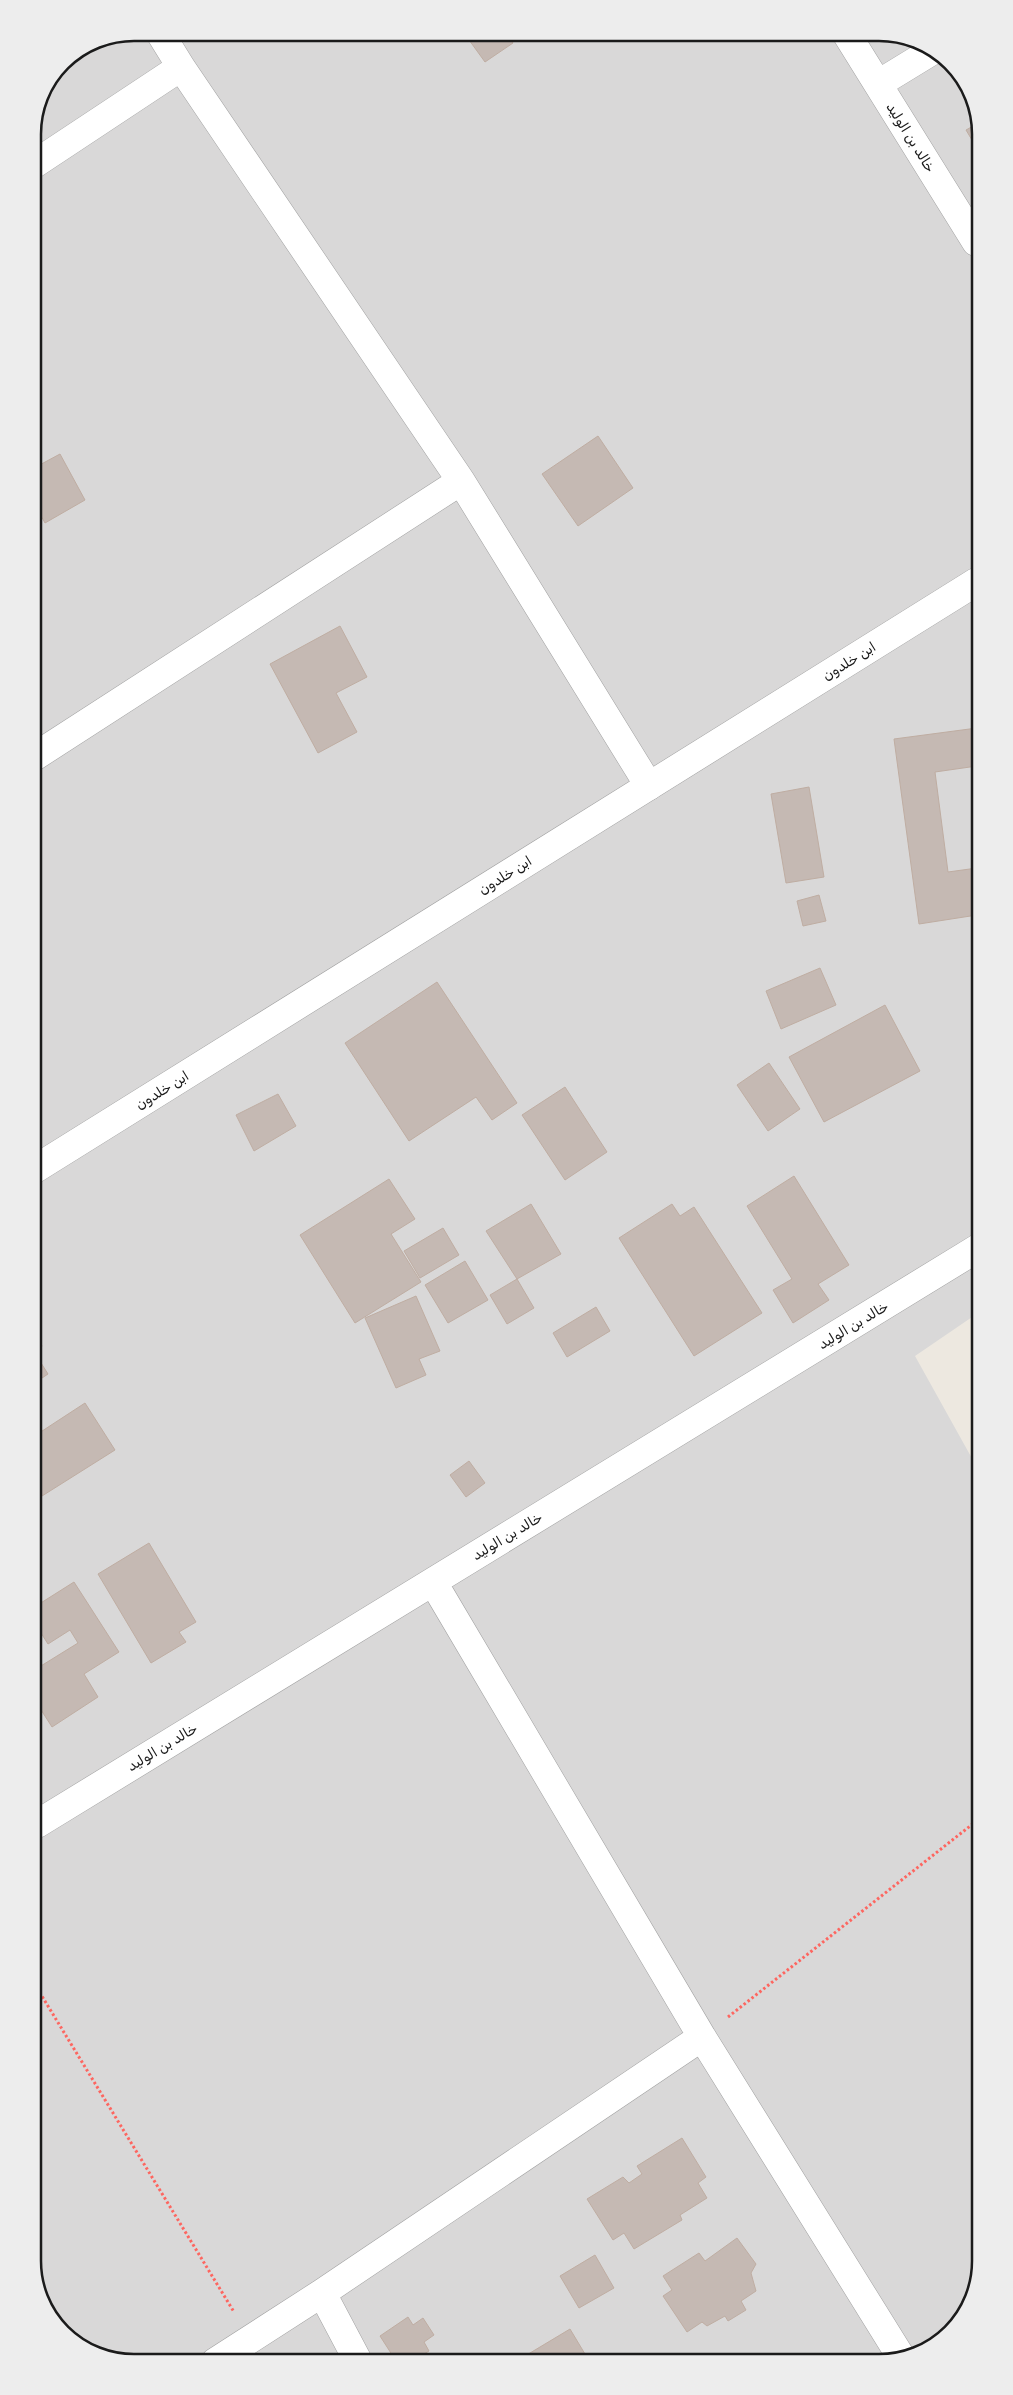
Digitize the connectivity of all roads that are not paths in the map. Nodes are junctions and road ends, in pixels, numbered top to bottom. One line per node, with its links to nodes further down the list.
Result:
1 (165, 41): 4 (street)
2 (851, 41): 5 (street, خالد بن الوليد)
3 (925, 54): 5 (street)
4 (181, 67): 6 (street); 8 (street)
5 (878, 84): 7 (street, خالد بن الوليد)
6 (41, 160)
7 (972, 236)
8 (461, 481): 10 (street); 11 (street)
9 (972, 584): 11 (street, ابن خلدون)
10 (41, 752)
11 (649, 786): 12 (street, ابن خلدون)
12 (41, 1165)
13 (972, 1252): 14 (street, خالد بن الوليد)
14 (433, 1582): 15 (street, خالد بن الوليد); 16 (street)
15 (41, 1822)
16 (702, 2037): 17 (street); 18 (street)
17 (322, 2293): 19 (street); 20 (street)
18 (898, 2352)
19 (227, 2354)
20 (354, 2354)

